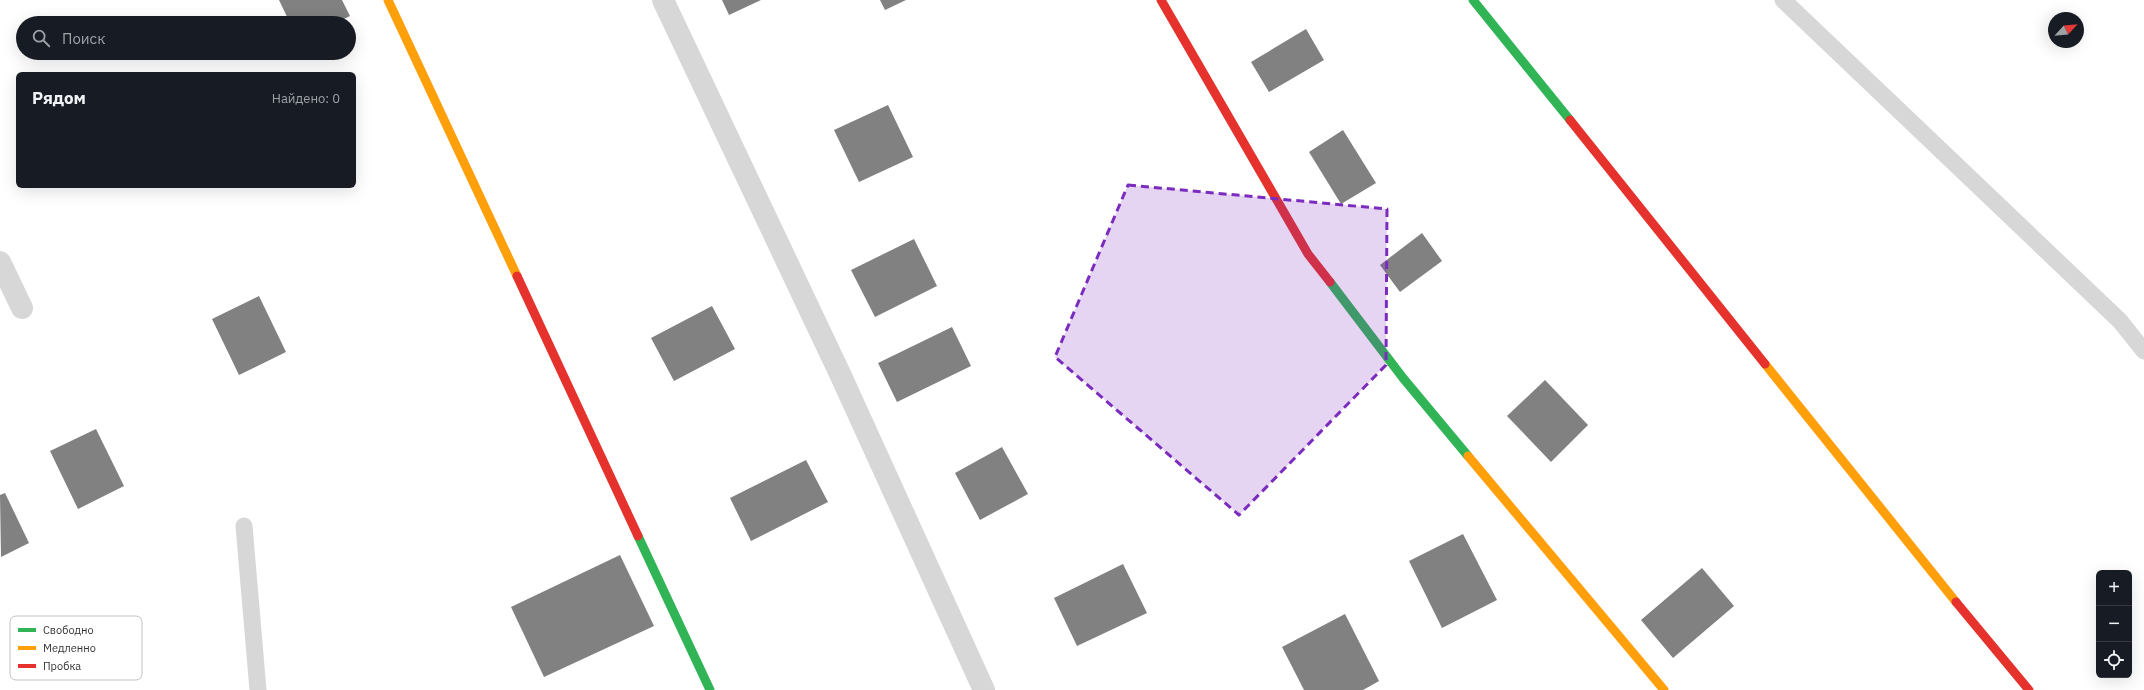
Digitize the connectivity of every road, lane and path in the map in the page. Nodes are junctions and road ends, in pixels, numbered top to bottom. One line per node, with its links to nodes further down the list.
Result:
1 (388, 0): 11 (street)
2 (663, 0): 12 (street)
3 (1161, 0): 13 (street)
4 (1473, 0): 14 (street)
5 (1783, 0): 8 (lane)
6 (0, 262): 7 (street)
7 (22, 308)
8 (2144, 351)
9 (244, 526): 10 (lane)
10 (258, 690)
11 (710, 690)
12 (984, 690)
13 (1664, 690)
14 (2029, 690)

